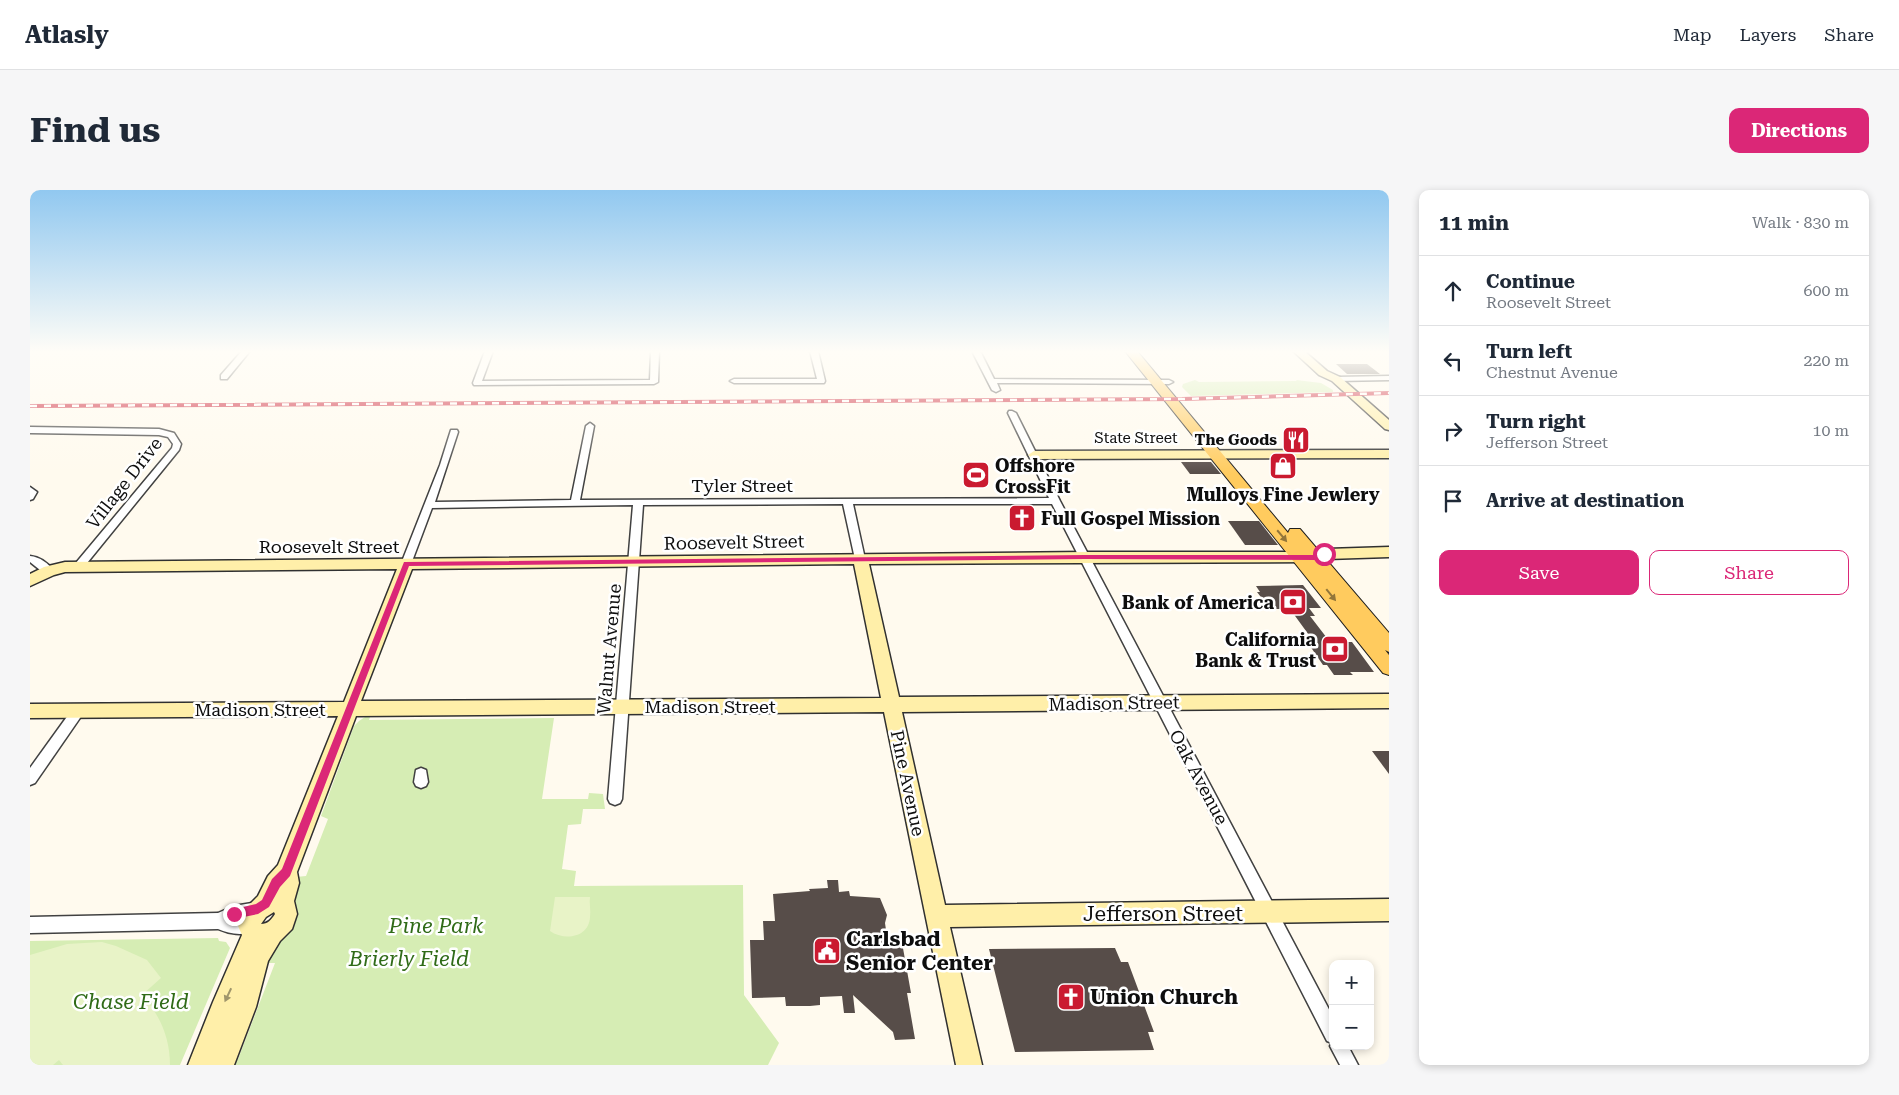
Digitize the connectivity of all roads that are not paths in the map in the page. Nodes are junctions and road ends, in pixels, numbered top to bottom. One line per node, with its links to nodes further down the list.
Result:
1 (1171, 392): 8 (main road)
2 (1352, 392): 4 (street)
3 (1012, 413): 10 (street, Oak Avenue)
4 (1384, 418)
5 (590, 426): 15 (street)
6 (30, 430): 26 (street, Village Drive)
7 (454, 432): 17 (street)
8 (1222, 454): 9 (street, State Street); 10 (street, State Street); 20 (main road)
9 (1389, 454)
10 (1034, 455): 14 (street, Oak Avenue)
11 (30, 490): 12 (street)
12 (30, 497)
13 (847, 501): 14 (street, Tyler Street); 16 (street, Tyler Street); 22 (street, Pine Avenue)
14 (1055, 501): 19 (street, Oak Avenue)
15 (575, 502): 16 (street, Tyler Street); 17 (street, Tyler Street)
16 (638, 502): 24 (street, Walnut Avenue)
17 (429, 506): 25 (street)
18 (1389, 552): 20 (street, Roosevelt Street)
19 (1085, 557): 20 (street, Roosevelt Street); 22 (street, Roosevelt Street); 32 (street, Oak Avenue)
20 (1307, 557): 23 (street); 29 (main road); 30 (main road, one-way to 30)
21 (30, 559): 27 (street)
22 (860, 559): 24 (street, Roosevelt Street); 33 (street, Pine Avenue)
23 (1389, 560)
24 (634, 562): 25 (street, Roosevelt Street); 34 (street, Walnut Avenue)
25 (406, 564): 26 (street, Roosevelt Street); 35 (street)
26 (78, 566): 27 (street, Roosevelt Street)
27 (49, 571): 28 (street, Roosevelt Street)
28 (30, 581)
29 (1389, 645)
30 (1389, 668)
31 (1389, 701): 32 (street, Madison Street)
32 (1160, 702): 33 (street, Madison Street); 41 (street, Oak Avenue)
33 (890, 705): 34 (street, Madison Street); 42 (street, Pine Avenue)
34 (622, 706): 35 (street, Madison Street); 39 (street, Walnut Avenue)
35 (350, 708): 37 (street, Madison Street); 43 (street)
36 (30, 710): 37 (street, Madison Street)
37 (78, 711): 38 (street)
38 (30, 779)
39 (615, 799)
40 (1389, 910): 41 (street, Jefferson Street)
41 (1269, 914): 42 (street, Jefferson Street); 45 (street, Oak Avenue)
42 (937, 916): 49 (street, Pine Avenue)
43 (263, 918): 44 (street); 47 (street, one-way to 47); 48 (street)
44 (30, 925)
45 (1329, 1027)
46 (1341, 1050): 50 (street)
47 (201, 1065)
48 (221, 1065)
49 (969, 1065)
50 (1349, 1065)

